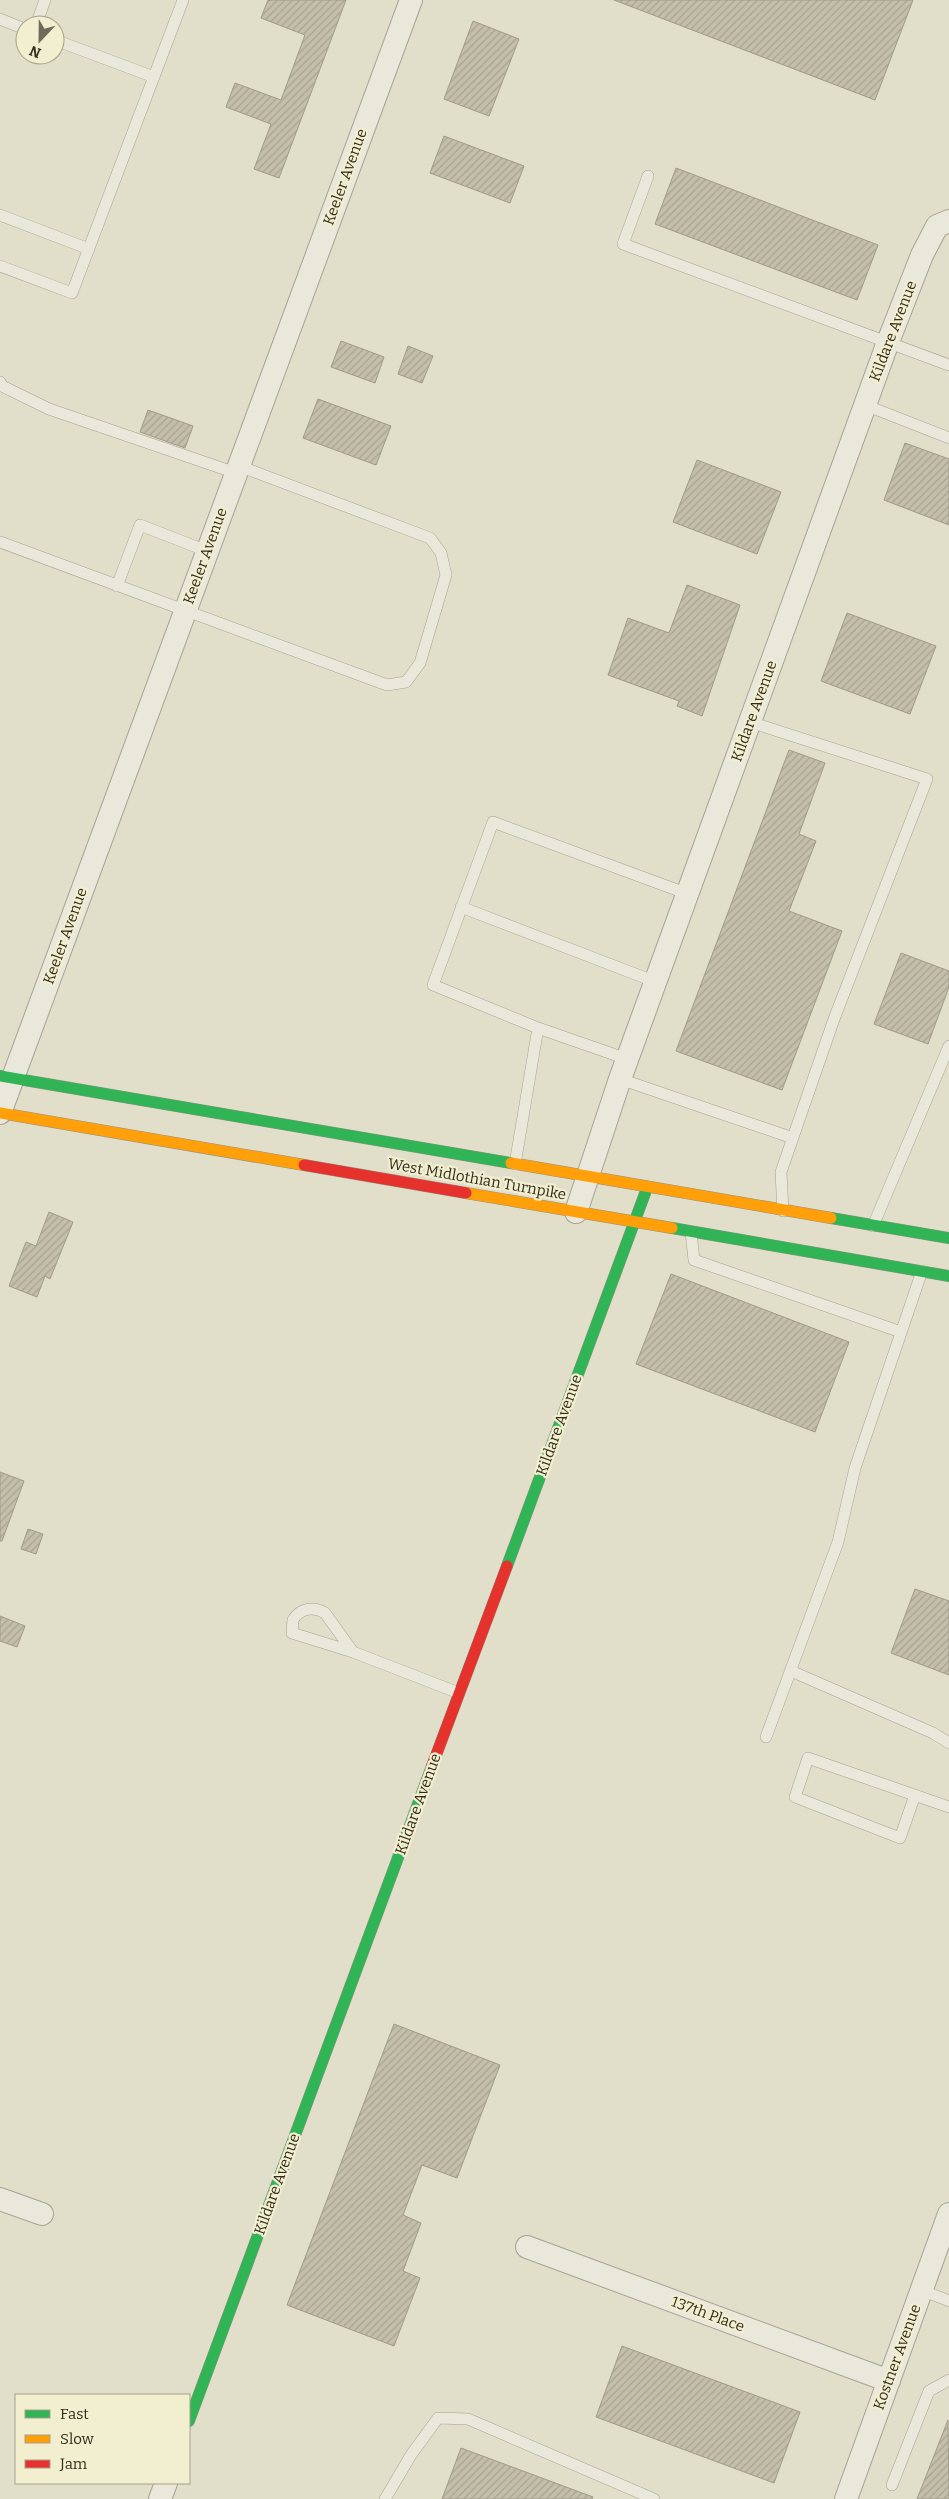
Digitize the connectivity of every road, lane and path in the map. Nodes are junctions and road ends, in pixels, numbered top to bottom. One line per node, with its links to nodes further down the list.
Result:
1 (45, 0): 4 (lane)
2 (183, 0): 8 (lane)
3 (410, 0): 19 (street, Keeler Avenue)
4 (40, 15)
5 (0, 19): 6 (lane)
6 (15, 24)
7 (65, 44): 8 (lane)
8 (154, 77): 12 (lane)
9 (648, 176): 14 (lane)
10 (0, 215): 12 (lane)
11 (949, 221): 14 (street, Kildare Avenue)
12 (89, 249): 13 (lane)
13 (0, 266)
14 (888, 342): 15 (lane); 17 (street, Kildare Avenue)
15 (949, 365)
16 (0, 382): 19 (lane)
17 (866, 405): 18 (lane); 24 (street, Kildare Avenue)
18 (949, 438)
19 (237, 469): 21 (street, Keeler Avenue); 23 (lane)
20 (0, 542): 22 (lane)
21 (207, 551): 22 (lane); 23 (street, Keeler Avenue)
22 (117, 586): 23 (lane)
23 (185, 611): 31 (street, Keeler Avenue)
24 (750, 722): 25 (street, Kildare Avenue); 33 (lane)
25 (688, 894): 26 (lane); 27 (street, Kildare Avenue)
26 (461, 907): 27 (lane); 28 (lane)
27 (656, 982): 30 (street, Kildare Avenue)
28 (538, 1028): 30 (lane); 34 (lane)
29 (949, 1046): 40 (lane)
30 (624, 1069): 33 (lane); 35 (street, Kildare Avenue)
31 (6, 1077): 32 (street, Keeler Avenue); 34 (main road, West Midlothian Turnpike)
32 (0, 1113): 38 (main road, West Midlothian Turnpike)
33 (793, 1138): 37 (lane)
34 (515, 1164): 35 (main road, West Midlothian Turnpike)
35 (588, 1177): 36 (main road, West Midlothian Turnpike); 38 (street, Kildare Avenue)
36 (647, 1188): 37 (main road, West Midlothian Turnpike); 39 (main road, Kildare Avenue)
37 (783, 1210): 40 (main road, West Midlothian Turnpike)
38 (576, 1212): 39 (main road, West Midlothian Turnpike)
39 (634, 1222): 41 (main road, West Midlothian Turnpike); 48 (main road, Kildare Avenue)
40 (873, 1226): 42 (main road, West Midlothian Turnpike)
41 (691, 1232): 43 (main road, West Midlothian Turnpike); 45 (lane)
42 (949, 1238)
43 (922, 1271): 44 (main road, West Midlothian Turnpike); 45 (lane)
44 (949, 1276)
45 (902, 1332): 47 (lane)
46 (353, 1652): 46 (lane); 48 (lane)
47 (791, 1671): 49 (lane); 50 (lane)
48 (459, 1693): 61 (main road, Kildare Avenue)
49 (766, 1737)
50 (949, 1743)
51 (915, 1795): 51 (lane); 52 (lane)
52 (949, 1807)
53 (0, 2199): 54 (street)
54 (42, 2214)
55 (949, 2214): 57 (street, Kostner Avenue)
56 (527, 2247): 60 (street, 137th Place)
57 (922, 2290): 58 (lane); 60 (street, Kostner Avenue)
58 (949, 2301)
59 (949, 2380): 63 (lane)
60 (889, 2381): 67 (street, Kostner Avenue)
61 (190, 2418)
62 (166, 2484): 64 (street)
63 (892, 2485)
64 (160, 2499)
65 (385, 2499): 66 (lane)
66 (654, 2499)
67 (846, 2499)

